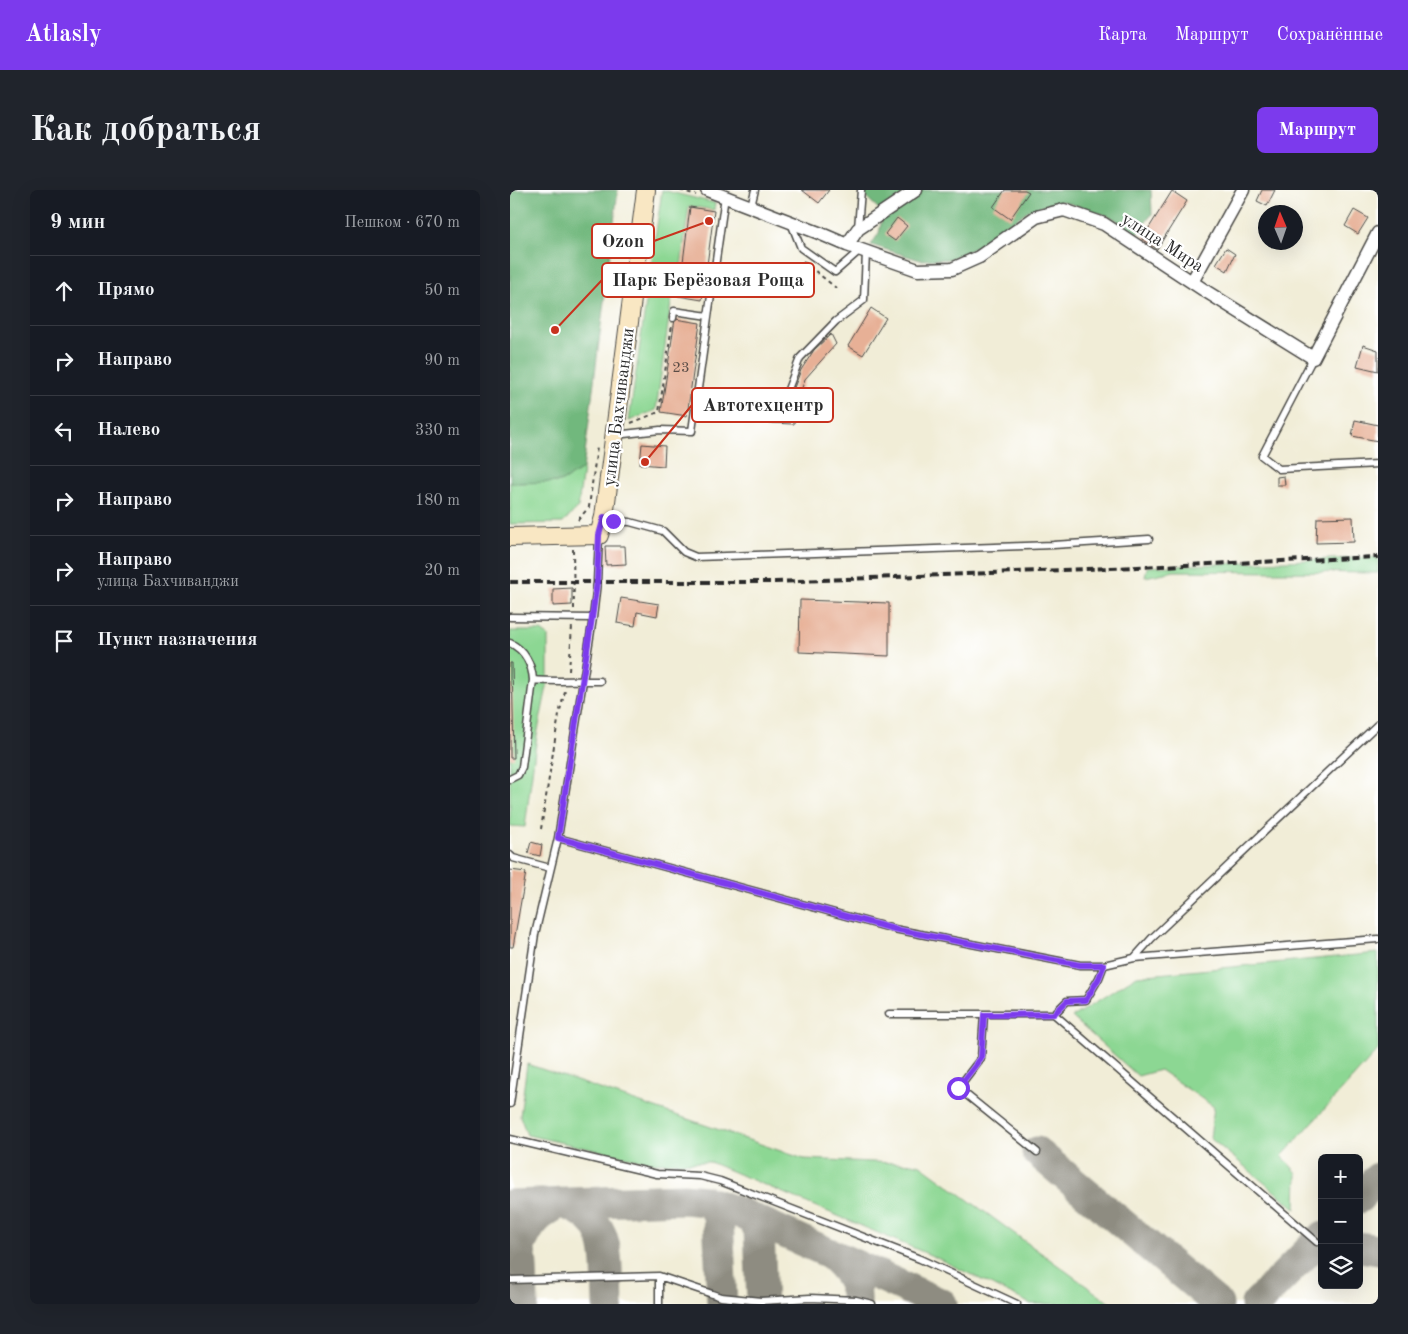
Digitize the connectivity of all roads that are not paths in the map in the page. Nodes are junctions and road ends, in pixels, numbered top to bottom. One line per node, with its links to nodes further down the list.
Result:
1 (646, 190): 19 (main road, улица Бахчиванджи)
2 (755, 190): 8 (lane)
3 (861, 190): 10 (lane)
4 (916, 190): 10 (street)
5 (1243, 190): 14 (street)
6 (702, 192): 7 (street, улица Мира)
7 (725, 196): 8 (street, улица Мира); 15 (lane)
8 (751, 206): 9 (street, улица Мира)
9 (791, 222): 12 (street, улица Мира); 13 (lane)
10 (858, 229): 12 (street)
11 (1378, 233): 17 (street)
12 (847, 245): 13 (street, улица Мира)
13 (863, 251): 14 (street, улица Мира); 18 (lane)
14 (1192, 282): 17 (street, улица Мира)
15 (708, 316): 16 (lane); 19 (lane)
16 (673, 318)
17 (1313, 358): 20 (lane)
18 (782, 405)
19 (612, 434): 21 (main road, улица Бахчиванджи)
20 (1378, 464)
21 (604, 517): 22 (main road, улица Бахчиванджи); 24 (lane)
22 (599, 535): 23 (main road); 26 (lane)
23 (510, 537)
24 (1149, 539)
25 (510, 617): 26 (lane)
26 (592, 618): 29 (lane)
27 (510, 643): 28 (lane)
28 (533, 680): 29 (lane); 32 (lane)
29 (582, 680): 30 (lane); 33 (lane)
30 (600, 681)
31 (1378, 724): 37 (lane)
32 (510, 779)
33 (558, 838): 35 (lane); 38 (lane)
34 (510, 855): 35 (lane)
35 (550, 868): 42 (lane)
36 (1378, 938): 37 (lane)
37 (1134, 958): 38 (lane)
38 (1104, 965): 40 (lane)
39 (889, 1014): 41 (lane)
40 (1054, 1014): 41 (lane); 45 (lane)
41 (984, 1015): 44 (lane)
42 (510, 1104)
43 (510, 1139): 51 (lane)
44 (1037, 1152)
45 (1317, 1242)
46 (659, 1276): 47 (lane); 48 (lane); 49 (lane)
47 (510, 1280)
48 (786, 1302): 50 (lane)
49 (658, 1304)
50 (872, 1304)
51 (1017, 1304)

